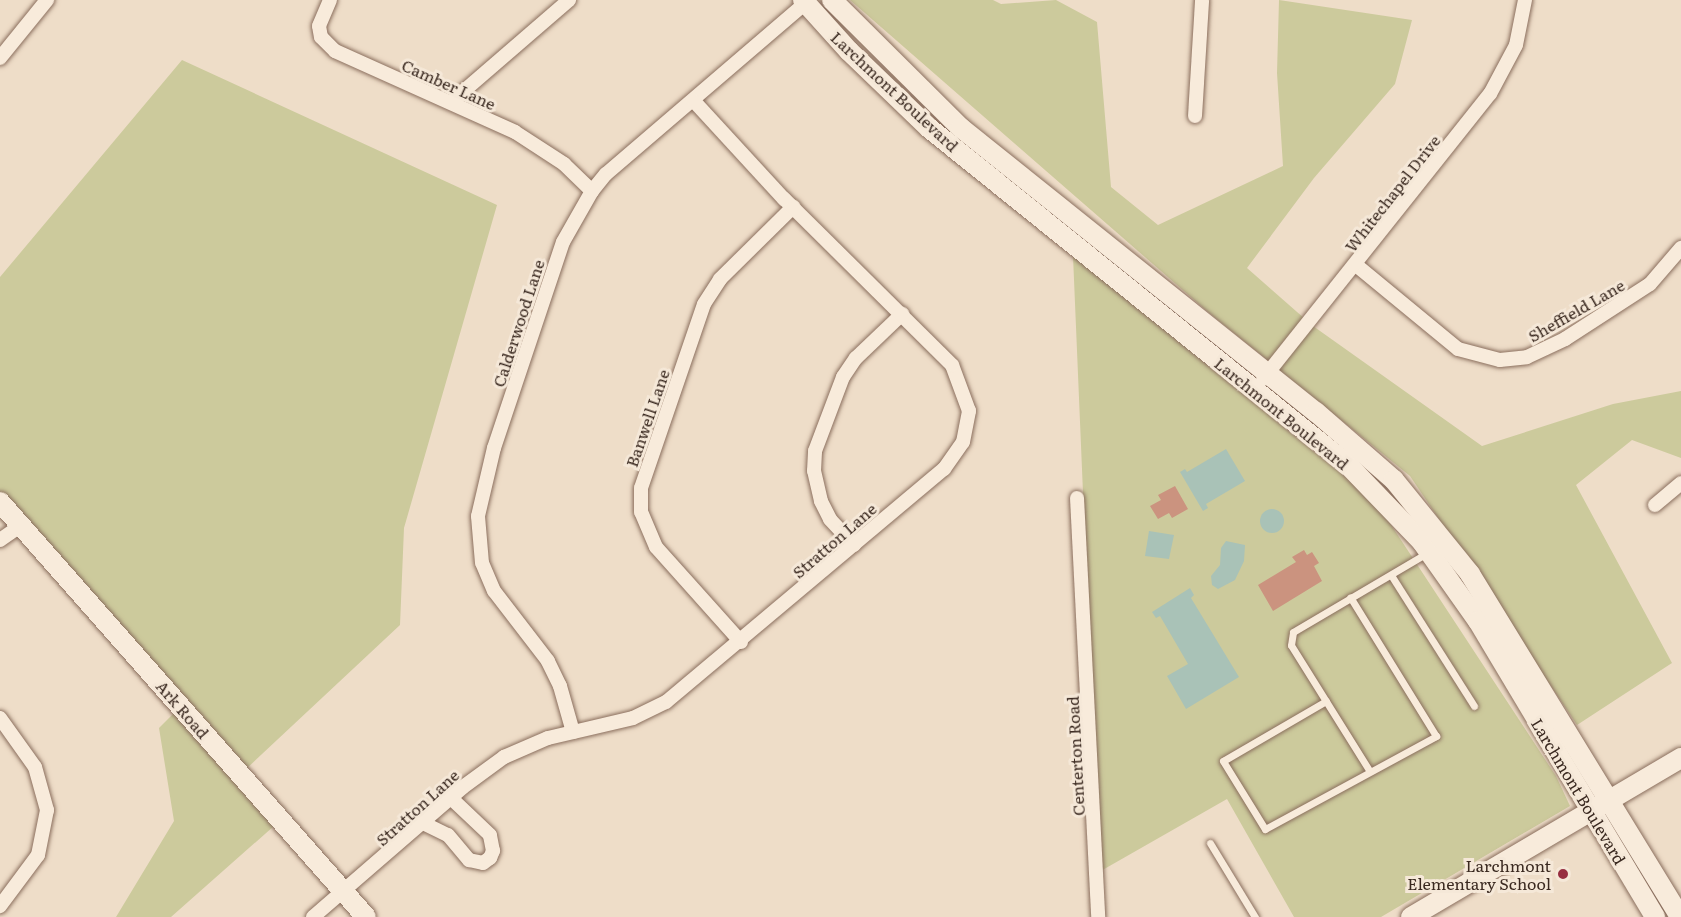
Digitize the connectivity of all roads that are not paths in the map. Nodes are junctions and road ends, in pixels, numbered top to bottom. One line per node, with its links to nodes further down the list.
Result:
1 (47, 0): 8 (street)
2 (330, 0): 10 (street, Camber Lane)
3 (569, 0): 10 (street)
4 (832, 0): 17 (street, Larchmont Boulevard)
5 (1202, 0): 11 (street)
6 (1525, 0): 15 (street, Whitechapel Drive)
7 (806, 1): 9 (street, Calderwood Lane); 18 (street, Larchmont Boulevard)
8 (0, 58)
9 (693, 100): 12 (street, Calderwood Lane); 13 (street, Stratton Lane)
10 (451, 102): 12 (street, Camber Lane)
11 (1195, 116)
12 (592, 191): 34 (street, Calderwood Lane)
13 (793, 207): 16 (street, Stratton Lane); 30 (street, Banwell Lane)
14 (1681, 248): 15 (street, Sheffield Lane)
15 (1356, 265): 17 (street, Whitechapel Drive)
16 (902, 314): 26 (street); 26 (street, Stratton Lane)
17 (1268, 373): 18 (street, Whitechapel Drive); 25 (street, Larchmont Boulevard)
18 (1254, 390): 27 (street, Larchmont Boulevard)
19 (1681, 483): 22 (street)
20 (1077, 498): 46 (street, Centerton Road)
21 (0, 501): 23 (street, Ark Road)
22 (1655, 505)
23 (20, 525): 24 (street); 42 (street, Ark Road)
24 (0, 540)
25 (1447, 541): 27 (lane); 38 (street, Larchmont Boulevard)
26 (854, 544): 30 (street, Stratton Lane)
27 (1429, 552): 28 (lane); 39 (street, Larchmont Boulevard)
28 (1391, 575): 29 (lane); 32 (lane)
29 (1350, 597): 31 (lane); 36 (lane)
30 (741, 642): 34 (street, Stratton Lane)
31 (1326, 701): 36 (lane); 36 (lane)
32 (1474, 706)
33 (0, 718): 43 (street)
34 (573, 732): 37 (street, Stratton Lane)
35 (1681, 758): 38 (street)
36 (1369, 770)
37 (452, 798): 40 (street, Stratton Lane); 40 (street)
38 (1610, 802): 39 (street); 50 (street, Larchmont Boulevard)
39 (1591, 813): 48 (street); 49 (street, Larchmont Boulevard)
40 (424, 824): 42 (street, Stratton Lane)
41 (1210, 843): 47 (lane)
42 (345, 893): 44 (street, Stratton Lane); 45 (street, Ark Road)
43 (0, 906)
44 (313, 917)
45 (366, 917)
46 (1098, 917)
47 (1255, 917)
48 (1411, 917)
49 (1655, 917)
50 (1680, 917)

